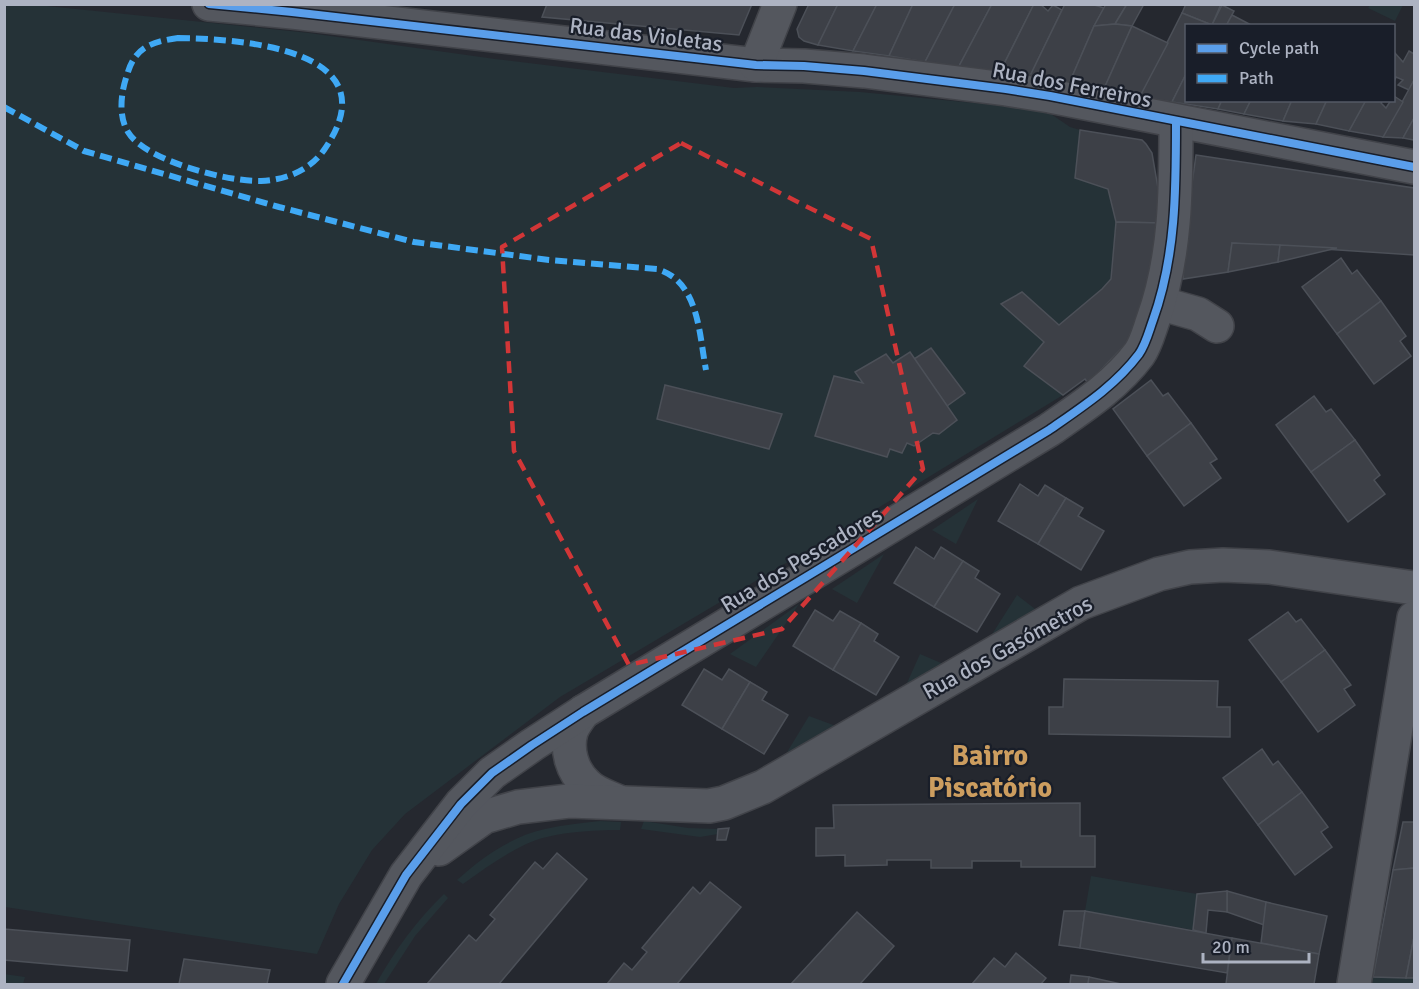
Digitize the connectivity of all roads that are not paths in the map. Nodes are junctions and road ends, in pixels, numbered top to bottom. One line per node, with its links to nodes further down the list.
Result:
1 (209, 4): 3 (street, Rua das Violetas)
2 (780, 4): 3 (street)
3 (756, 65): 4 (street, Rua dos Ferreiros)
4 (1176, 122): 5 (street, Rua dos Ferreiros); 6 (street, Rua dos Pescadores)
5 (1414, 167)
6 (1159, 303): 7 (street); 10 (street, Rua dos Pescadores)
7 (1217, 326)
8 (1414, 588): 11 (street, Rua dos Gasómetros)
9 (1414, 618): 14 (street)
10 (583, 712): 11 (street, Rua dos Gasómetros); 12 (street, Rua dos Pescadores)
11 (621, 803): 12 (street, Rua dos Gasómetros)
12 (406, 874): 13 (street, Rua dos Pescadores)
13 (343, 984)
14 (1354, 984)

